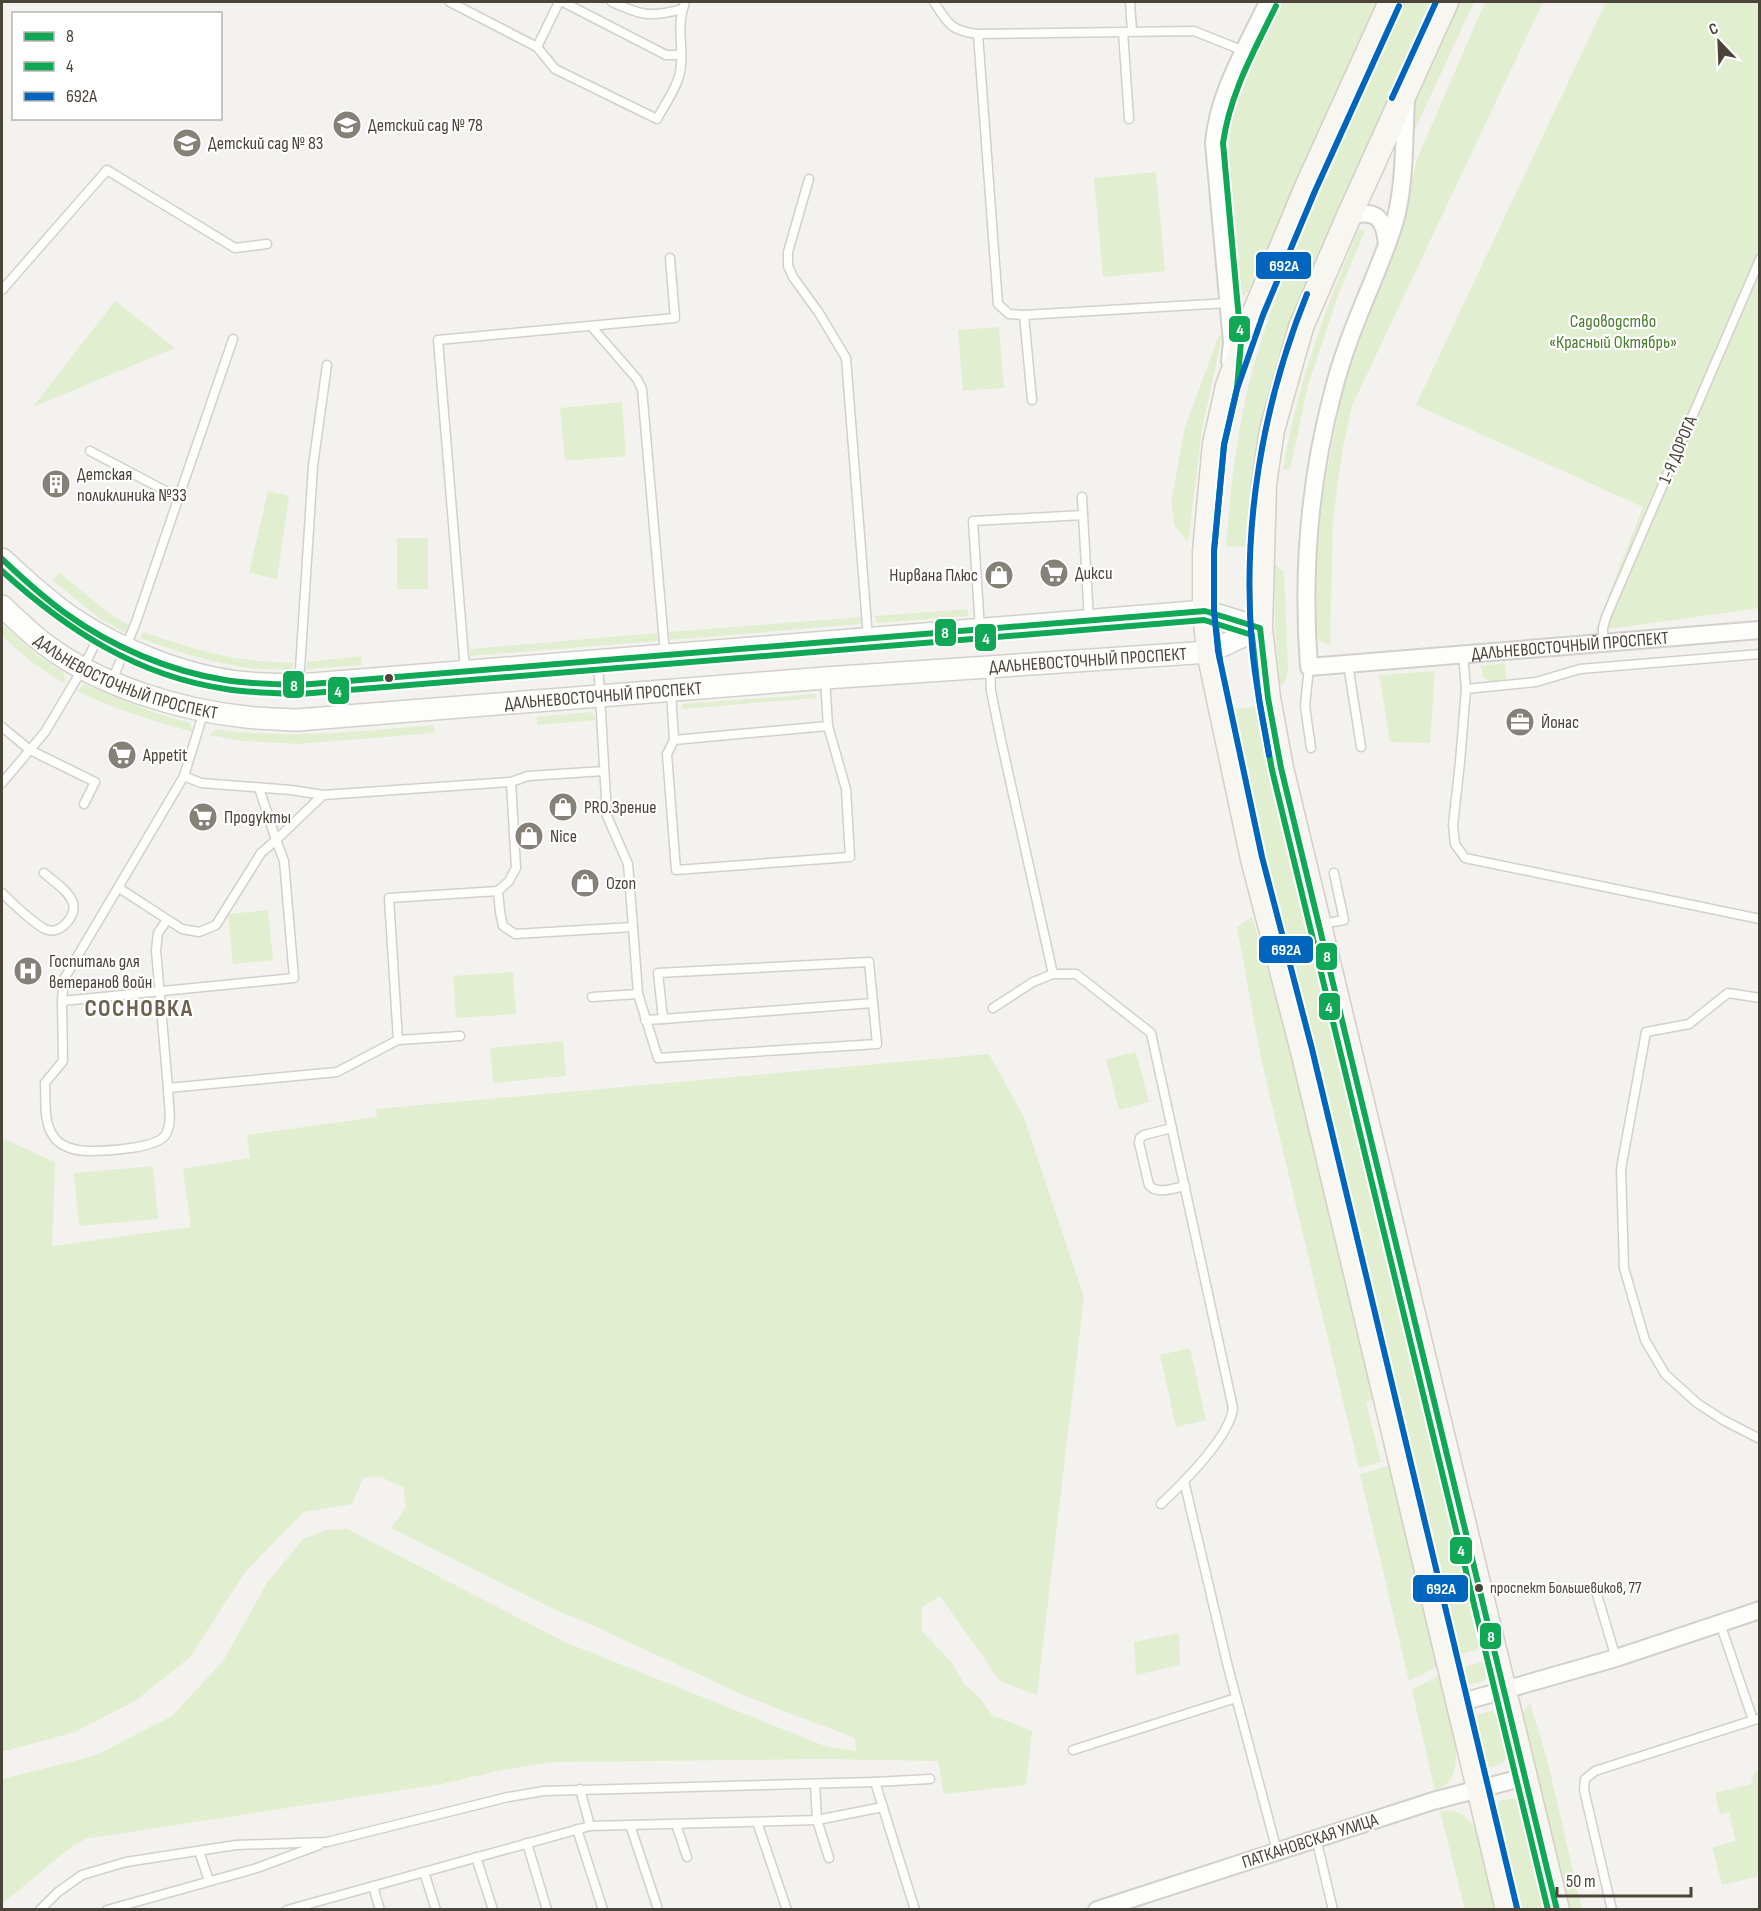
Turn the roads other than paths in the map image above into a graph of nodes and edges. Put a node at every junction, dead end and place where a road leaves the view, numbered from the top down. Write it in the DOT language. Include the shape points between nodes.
graph roads {
  1 [pos="450,2"];
  2 [pos="561,2"];
  3 [pos="612,2"];
  4 [pos="934,2"];
  5 [pos="1130,2"];
  6 [pos="1268,2"];
  7 [pos="1391,2"];
  8 [pos="1446,2"];
  9 [pos="683,5"];
  10 [pos="1127,32"];
  11 [pos="978,34"];
  12 [pos="537,46"];
  13 [pos="1245,52"];
  14 [pos="681,55"];
  15 [pos="1407,86"];
  16 [pos="1129,119"];
  17 [pos="809,179"];
  18 [pos="1349,216"];
  19 [pos="267,244"];
  20 [pos="1387,244"];
  21 [pos="670,258"];
  22 [pos="1760,259"];
  23 [pos="2,290"];
  24 [pos="1228,303"];
  25 [pos="1024,315"];
  26 [pos="591,326"];
  27 [pos="233,339"];
  28 [pos="327,365"];
  29 [pos="1228,386"];
  30 [pos="1032,400"];
  31 [pos="90,451"];
  32 [pos="1082,497"];
  33 [pos="179,498"];
  34 [pos="1083,515"];
  35 [pos="2,559"];
  36 [pos="2,606"];
  37 [pos="1205,611"];
  38 [pos="1089,621"];
  39 [pos="1260,628"];
  40 [pos="980,630"];
  41 [pos="1760,630"];
  42 [pos="99,636"];
  43 [pos="868,639"];
  44 [pos="1603,643"];
  45 [pos="126,649"];
  46 [pos="1209,652"];
  47 [pos="1463,654"];
  48 [pos="1760,654"];
  49 [pos="665,655"];
  50 [pos="598,661"];
  51 [pos="1347,664"];
  52 [pos="83,668"];
  53 [pos="990,668"];
  54 [pos="1309,668"];
  55 [pos="465,672"];
  56 [pos="825,678"];
  57 [pos="111,682"];
  58 [pos="299,685"];
  59 [pos="1466,689"];
  60 [pos="671,691"];
  61 [pos="600,696"];
  62 [pos="204,711"];
  63 [pos="828,726"];
  64 [pos="2,727"];
  65 [pos="674,740"];
  66 [pos="1361,747"];
  67 [pos="1311,748"];
  68 [pos="30,750"];
  69 [pos="604,771"];
  70 [pos="184,776"];
  71 [pos="511,782"];
  72 [pos="2,783"];
  73 [pos="259,788"];
  74 [pos="323,795"];
  75 [pos="84,804"];
  76 [pos="276,840"];
  77 [pos="44,873"];
  78 [pos="1334,873"];
  79 [pos="119,888"];
  80 [pos="498,891"];
  81 [pos="2,893"];
  82 [pos="1760,919"];
  83 [pos="167,920"];
  84 [pos="1319,925"];
  85 [pos="633,927"];
  86 [pos="1053,974"];
  87 [pos="160,992"];
  88 [pos="638,994"];
  89 [pos="592,998"];
  90 [pos="1760,998"];
  91 [pos="62,1001"];
  92 [pos="873,1003"];
  93 [pos="993,1008"];
  94 [pos="663,1019"];
  95 [pos="645,1020"];
  96 [pos="460,1036"];
  97 [pos="398,1041"];
  98 [pos="168,1088"];
  99 [pos="1172,1128"];
  100 [pos="1185,1186"];
  101 [pos="1760,1439"];
  102 [pos="1184,1481"];
  103 [pos="1161,1504"];
  104 [pos="1595,1588"];
  105 [pos="1760,1610"];
  106 [pos="1720,1623"];
  107 [pos="1616,1658"];
  108 [pos="1504,1691"];
  109 [pos="1236,1698"];
  110 [pos="1459,1703"];
  111 [pos="1756,1719"];
  112 [pos="1074,1750"];
  113 [pos="1525,1777"];
  114 [pos="930,1779"];
  115 [pos="875,1782"];
  116 [pos="815,1784"];
  117 [pos="1479,1788"];
  118 [pos="580,1789"];
  119 [pos="883,1807"];
  120 [pos="817,1820"];
  121 [pos="757,1822"];
  122 [pos="676,1824"];
  123 [pos="630,1825"];
  124 [pos="590,1826"];
  125 [pos="577,1829"];
  126 [pos="1316,1838"];
  127 [pos="327,1842"];
  128 [pos="527,1843"];
  129 [pos="199,1851"];
  130 [pos="1277,1851"];
  131 [pos="476,1857"];
  132 [pos="687,1857"];
  133 [pos="829,1858"];
  134 [pos="424,1872"];
  135 [pos="209,1881"];
  136 [pos="373,1886"];
  137 [pos="322,1900"];
  138 [pos="657,1906"];
  139 [pos="1121,1906"];
  140 [pos="40,1910"];
  141 [pos="107,1910"];
  142 [pos="287,1910"];
  143 [pos="325,1910"];
  144 [pos="380,1910"];
  145 [pos="436,1910"];
  146 [pos="493,1910"];
  147 [pos="547,1910"];
  148 [pos="603,1910"];
  149 [pos="787,1910"];
  150 [pos="915,1910"];
  151 [pos="1097,1910"];
  152 [pos="1333,1910"];
  153 [pos="1508,1910"];
  154 [pos="1557,1910"];
  155 [pos="1612,1910"];
  1 -- 12 [label="lane"];
  2 -- 12 [label="lane"];
  2 -- 14 [label="lane" via="666,55"];
  3 -- 9 [label="lane" via="633,12 659,15"];
  4 -- 11 [label="lane" via="951,27"];
  5 -- 10 [label="lane"];
  6 -- 13 [label="street"];
  7 -- 29 [label="main road" via="1303,197"];
  8 -- 15 [label="main road"];
  9 -- 14 [label="lane"];
  10 -- 11 [label="lane"];
  10 -- 13 [label="lane" via="1194,31"];
  10 -- 16 [label="lane"];
  11 -- 25 [label="lane" via="998,304 1009,314"];
  12 -- 14 [label="lane" via="555,69 657,119 680,74"];
  13 -- 24 [label="street" via="1215,125"];
  15 -- 18 [label="main road"];
  15 -- 20 [label="street" via="1398,209"];
  17 -- 43 [label="lane" via="788,252 788,266 846,358"];
  18 -- 20 [label="street" via="1360,213 1379,218 1385,227"];
  18 -- 39 [label="main road" via="1302,327 1272,430 1264,484"];
  19 -- 23 [label="lane" via="235,248 107,170"];
  20 -- 54 [label="street" via="1348,342 1322,437 1307,555"];
  21 -- 26 [label="lane" via="675,318"];
  22 -- 44 [label="lane, 1-Я ДОРОГА" via="1606,617"];
  24 -- 25 [label="lane"];
  24 -- 29 [label="street" via="1232,342"];
  25 -- 30 [label="lane"];
  26 -- 49 [label="lane" via="642,389"];
  26 -- 55 [label="lane" via="438,340"];
  27 -- 33 [label="lane"];
  28 -- 58 [label="lane" via="313,466"];
  29 -- 37 [label="main road" via="1214,455 1205,551"];
  31 -- 33 [label="lane"];
  32 -- 34 [label="lane"];
  33 -- 45 [label="lane"];
  34 -- 38 [label="lane"];
  34 -- 40 [label="lane" via="973,521"];
  35 -- 42 [label="street, ДАЛЬНЕВОСТОЧНЫЙ ПРОСПЕКТ" via="70,617"];
  36 -- 52 [label="street, ДАЛЬНЕВОСТОЧНЫЙ ПРОСПЕКТ" via="47,646"];
  37 -- 38 [label="street, ДАЛЬНЕВОСТОЧНЫЙ ПРОСПЕКТ"];
  37 -- 39 [label="street, ДАЛЬНЕВОСТОЧНЫЙ ПРОСПЕКТ"];
  37 -- 46 [label="main road"];
  38 -- 40 [label="street, ДАЛЬНЕВОСТОЧНЫЙ ПРОСПЕКТ"];
  39 -- 46 [label="street, ДАЛЬНЕВОСТОЧНЫЙ ПРОСПЕКТ"];
  39 -- 84 [label="main road" via="1281,768"];
  40 -- 43 [label="street, ДАЛЬНЕВОСТОЧНЫЙ ПРОСПЕКТ"];
  41 -- 44 [label="street, ДАЛЬНЕВОСТОЧНЫЙ ПРОСПЕКТ"];
  42 -- 45 [label="street, ДАЛЬНЕВОСТОЧНЫЙ ПРОСПЕКТ"];
  42 -- 52 [label="lane"];
  43 -- 49 [label="street, ДАЛЬНЕВОСТОЧНЫЙ ПРОСПЕКТ"];
  44 -- 47 [label="street, ДАЛЬНЕВОСТОЧНЫЙ ПРОСПЕКТ"];
  45 -- 57 [label="lane"];
  45 -- 58 [label="street, ДАЛЬНЕВОСТОЧНЫЙ ПРОСПЕКТ" via="212,677"];
  46 -- 53 [label="street, ДАЛЬНЕВОСТОЧНЫЙ ПРОСПЕКТ"];
  46 -- 110 [label="main road" via="1253,860 1303,1051"];
  47 -- 51 [label="street, ДАЛЬНЕВОСТОЧНЫЙ ПРОСПЕКТ"];
  47 -- 59 [label="lane"];
  48 -- 59 [label="lane" via="1580,669 1536,682"];
  49 -- 50 [label="street, ДАЛЬНЕВОСТОЧНЫЙ ПРОСПЕКТ"];
  50 -- 55 [label="street, ДАЛЬНЕВОСТОЧНЫЙ ПРОСПЕКТ"];
  50 -- 61 [label="lane"];
  51 -- 54 [label="street, ДАЛЬНЕВОСТОЧНЫЙ ПРОСПЕКТ"];
  51 -- 66 [label="lane"];
  52 -- 57 [label="street, ДАЛЬНЕВОСТОЧНЫЙ ПРОСПЕКТ"];
  52 -- 68 [label="lane"];
  53 -- 56 [label="street, ДАЛЬНЕВОСТОЧНЫЙ ПРОСПЕКТ"];
  53 -- 86 [label="lane" via="1001,743"];
  54 -- 67 [label="lane" via="1305,706"];
  55 -- 58 [label="street, ДАЛЬНЕВОСТОЧНЫЙ ПРОСПЕКТ"];
  56 -- 60 [label="street, ДАЛЬНЕВОСТОЧНЫЙ ПРОСПЕКТ"];
  56 -- 63 [label="lane"];
  57 -- 62 [label="street, ДАЛЬНЕВОСТОЧНЫЙ ПРОСПЕКТ"];
  59 -- 82 [label="lane" via="1453,825 1455,844 1465,858"];
  60 -- 61 [label="street, ДАЛЬНЕВОСТОЧНЫЙ ПРОСПЕКТ"];
  60 -- 65 [label="lane"];
  61 -- 62 [label="street, ДАЛЬНЕВОСТОЧНЫЙ ПРОСПЕКТ" via="297,720"];
  61 -- 69 [label="lane"];
  62 -- 70 [label="lane"];
  63 -- 65 [label="lane"];
  63 -- 65 [label="lane" via="846,789 850,856 676,870 667,754"];
  64 -- 68 [label="lane"];
  68 -- 72 [label="lane"];
  68 -- 75 [label="lane" via="95,782"];
  69 -- 71 [label="lane" via="528,776"];
  69 -- 85 [label="lane" via="607,816 628,864"];
  70 -- 73 [label="lane" via="201,783"];
  70 -- 79 [label="lane"];
  71 -- 74 [label="lane"];
  71 -- 80 [label="lane" via="516,868"];
  73 -- 74 [label="lane"];
  73 -- 76 [label="lane"];
  74 -- 76 [label="lane"];
  76 -- 83 [label="lane" via="261,853 216,925 199,932 182,929"];
  76 -- 87 [label="lane" via="284,861 294,978"];
  77 -- 81 [label="lane" via="73,902 70,918 57,930 46,930"];
  78 -- 84 [label="lane" via="1344,920"];
  79 -- 83 [label="lane"];
  79 -- 91 [label="lane" via="64,980"];
  80 -- 85 [label="lane" via="503,926 515,934"];
  80 -- 97 [label="lane" via="389,898"];
  83 -- 87 [label="lane" via="159,933 156,950"];
  84 -- 108 [label="main road"];
  85 -- 88 [label="lane"];
  86 -- 93 [label="lane"];
  86 -- 99 [label="lane" via="1077,974 1151,1033"];
  87 -- 91 [label="lane"];
  87 -- 98 [label="lane"];
  88 -- 89 [label="lane"];
  88 -- 95 [label="lane"];
  90 -- 101 [label="lane" via="1728,993 1689,1024 1646,1032 1621,1169 1624,1268 1645,1340 1665,1374 1696,1403"];
  91 -- 98 [label="lane" via="63,1061 45,1083 47,1121 54,1137 66,1147 86,1151 153,1144 166,1136 170,1123"];
  92 -- 94 [label="lane"];
  92 -- 94 [label="lane" via="869,962 658,973"];
  92 -- 95 [label="lane" via="877,1044 658,1058"];
  94 -- 95 [label="lane"];
  96 -- 97 [label="lane"];
  97 -- 98 [label="lane" via="337,1072"];
  99 -- 100 [label="lane"];
  99 -- 100 [label="lane" via="1144,1135 1139,1143 1152,1190"];
  100 -- 102 [label="lane" via="1233,1408 1225,1431"];
  102 -- 103 [label="lane"];
  102 -- 109 [label="lane"];
  104 -- 107 [label="lane"];
  105 -- 106 [label="street"];
  106 -- 107 [label="street"];
  106 -- 111 [label="lane"];
  107 -- 108 [label="street"];
  108 -- 110 [label="street"];
  108 -- 113 [label="main road"];
  109 -- 112 [label="lane"];
  109 -- 130 [label="lane"];
  110 -- 117 [label="main road"];
  111 -- 155 [label="lane" via="1595,1771 1585,1779 1584,1790"];
  113 -- 117 [label="street, ПАТКАНОВСКАЯ УЛИЦА"];
  113 -- 154 [label="main road"];
  114 -- 115 [label="lane"];
  115 -- 116 [label="lane"];
  115 -- 119 [label="lane"];
  116 -- 118 [label="lane"];
  116 -- 120 [label="lane"];
  117 -- 126 [label="street, ПАТКАНОВСКАЯ УЛИЦА"];
  117 -- 153 [label="main road"];
  118 -- 124 [label="lane"];
  118 -- 127 [label="lane" via="508,1797"];
  119 -- 120 [label="lane"];
  119 -- 150 [label="lane"];
  120 -- 121 [label="lane"];
  120 -- 133 [label="lane"];
  121 -- 122 [label="lane"];
  121 -- 149 [label="lane"];
  122 -- 123 [label="lane"];
  122 -- 132 [label="lane"];
  123 -- 124 [label="lane"];
  123 -- 138 [label="lane"];
  124 -- 125 [label="lane"];
  125 -- 128 [label="lane"];
  125 -- 148 [label="lane"];
  126 -- 130 [label="street, ПАТКАНОВСКАЯ УЛИЦА"];
  126 -- 152 [label="lane"];
  127 -- 129 [label="lane" via="236,1845"];
  127 -- 135 [label="lane"];
  128 -- 131 [label="lane"];
  128 -- 147 [label="lane"];
  129 -- 135 [label="lane"];
  129 -- 140 [label="lane" via="126,1862 82,1875"];
  130 -- 139 [label="street, ПАТКАНОВСКАЯ УЛИЦА"];
  131 -- 134 [label="lane"];
  131 -- 146 [label="lane"];
  134 -- 136 [label="lane"];
  134 -- 145 [label="lane"];
  135 -- 141 [label="lane"];
  136 -- 137 [label="lane"];
  136 -- 144 [label="lane"];
  137 -- 142 [label="lane"];
  137 -- 143 [label="lane"];
  139 -- 151 [label="street, ПАТКАНОВСКАЯ УЛИЦА"];
}
